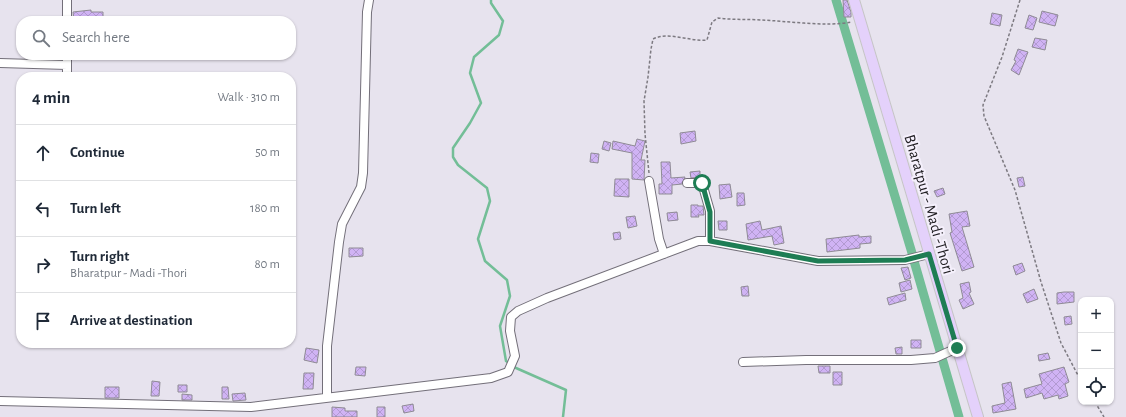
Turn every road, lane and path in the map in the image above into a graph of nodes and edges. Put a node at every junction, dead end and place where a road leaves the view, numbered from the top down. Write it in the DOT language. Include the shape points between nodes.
graph roads {
  1 [pos="67,0"];
  2 [pos="369,0"];
  3 [pos="854,0"];
  4 [pos="1020,0"];
  5 [pos="67,16"];
  6 [pos="850,22"];
  7 [pos="67,60"];
  8 [pos="0,63"];
  9 [pos="67,65"];
  10 [pos="67,72"];
  11 [pos="649,181"];
  12 [pos="687,183"];
  13 [pos="710,241"];
  14 [pos="664,254"];
  15 [pos="929,254"];
  16 [pos="957,348"];
  17 [pos="742,362"];
  18 [pos="1078,375"];
  19 [pos="327,397"];
  20 [pos="0,401"];
  21 [pos="1097,405"];
  22 [pos="978,417"];
  23 [pos="1104,417"];
  1 -- 5 [label="street"];
  2 -- 19 [label="street" via="363,173 360,187 342,224 339,242 327,346"];
  3 -- 15 [label="main road, Bharatpur - Madi -Thori"];
  4 -- 18 [label="path" via="983,105 984,116 1015,190 1061,343"];
  6 -- 11 [label="path" via="830,24 718,18 712,22 708,40 660,35 653,39 644,101"];
  7 -- 9 [label="street"];
  8 -- 9 [label="street"];
  9 -- 10 [label="street"];
  11 -- 14 [label="street"];
  12 -- 13 [label="street" via="702,183 710,212"];
  13 -- 14 [label="street" via="698,241"];
  13 -- 15 [label="street" via="818,261 905,260"];
  14 -- 19 [label="street" via="518,311 511,317 510,331 515,356 508,372 492,378"];
  15 -- 16 [label="main road, Bharatpur - Madi -Thori"];
  16 -- 17 [label="street" via="935,358 910,360"];
  16 -- 22 [label="main road, Bharatpur - Madi -Thori"];
  19 -- 20 [label="street" via="251,407"];
  21 -- 23 [label="path"];
}
